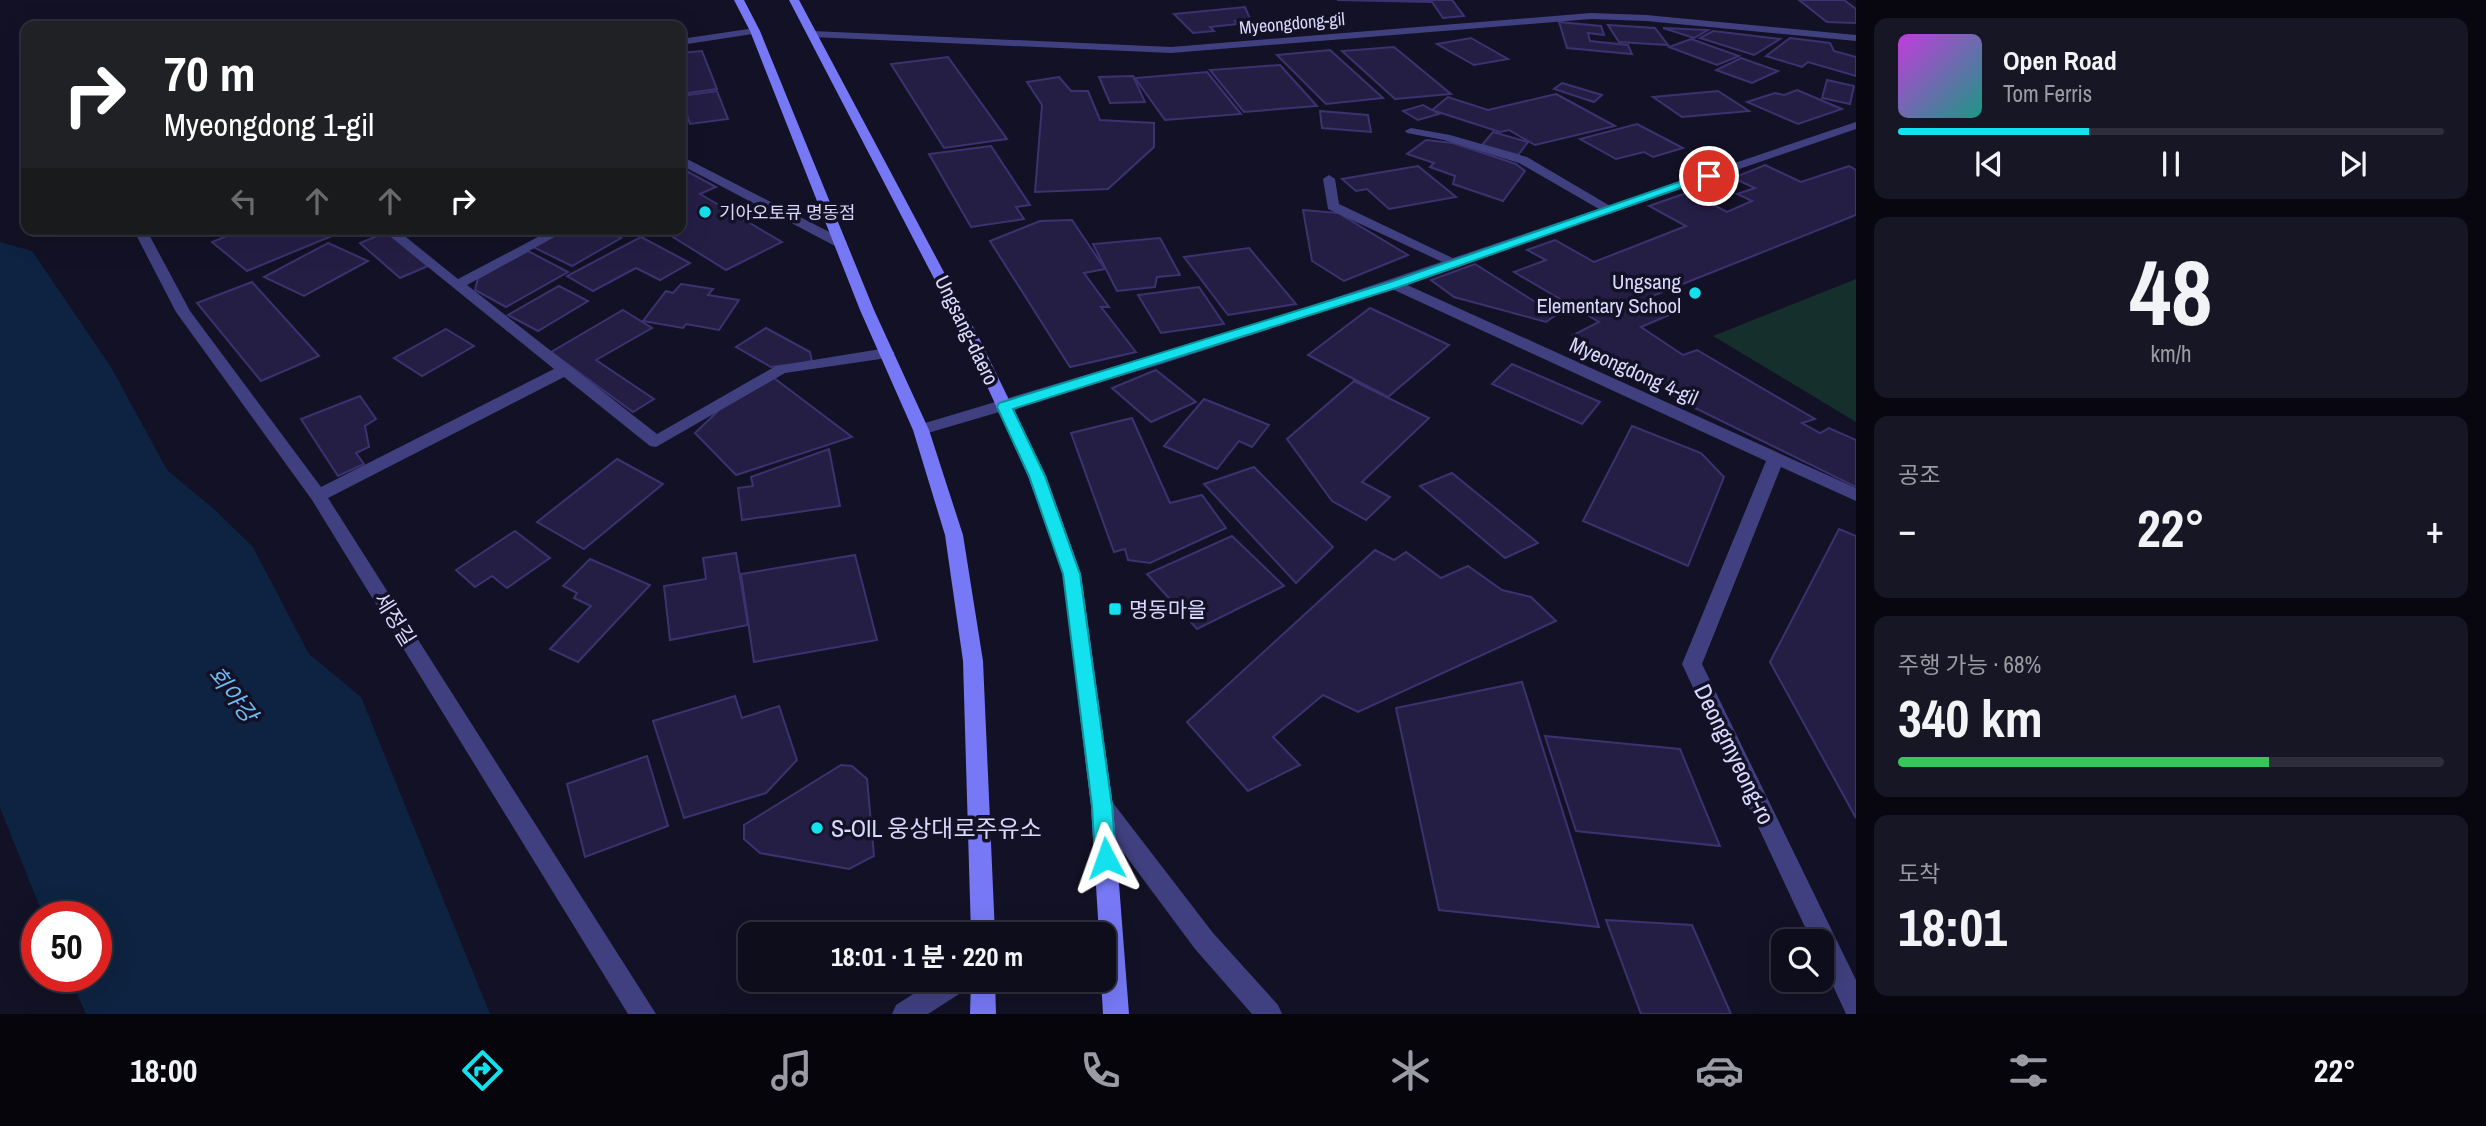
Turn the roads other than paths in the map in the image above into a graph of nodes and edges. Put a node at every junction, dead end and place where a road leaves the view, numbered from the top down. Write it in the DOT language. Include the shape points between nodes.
graph roads {
  1 [pos="739,0"];
  2 [pos="794,0"];
  3 [pos="755,31"];
  4 [pos="813,34"];
  5 [pos="1856,38"];
  6 [pos="686,42"];
  7 [pos="1856,125"];
  8 [pos="1411,131"];
  9 [pos="686,163"];
  10 [pos="1329,179"];
  11 [pos="1611,210"];
  12 [pos="142,235"];
  13 [pos="394,235"];
  14 [pos="552,235"];
  15 [pos="840,243"];
  16 [pos="1456,263"];
  17 [pos="457,285"];
  18 [pos="1395,285"];
  19 [pos="887,353"];
  20 [pos="565,370"];
  21 [pos="1004,407"];
  22 [pos="921,430"];
  23 [pos="1776,458"];
  24 [pos="1856,495"];
  25 [pos="318,496"];
  26 [pos="1102,806"];
  27 [pos="983,922"];
  28 [pos="939,992"];
  29 [pos="984,992"];
  30 [pos="1856,1007"];
  31 [pos="643,1014"];
  32 [pos="905,1014"];
  33 [pos="983,1014"];
  34 [pos="1116,1014"];
  35 [pos="1269,1014"];
  1 -- 3 [label="main road"];
  2 -- 4 [label="main road, Ungsang-daero"];
  3 -- 6 [label="street"];
  3 -- 15 [label="main road"];
  4 -- 5 [label="street, Myeongdong-gil" via="1171,50 1591,16"];
  4 -- 21 [label="main road, Ungsang-daero" via="949,290"];
  7 -- 11 [label="street"];
  8 -- 11 [label="street" via="1446,136 1523,160"];
  9 -- 15 [label="street"];
  10 -- 16 [label="street" via="1333,206"];
  11 -- 16 [label="street"];
  12 -- 25 [label="street, 세정길" via="183,312"];
  13 -- 17 [label="street"];
  14 -- 17 [label="street"];
  15 -- 19 [label="main road"];
  16 -- 18 [label="street"];
  17 -- 20 [label="street"];
  18 -- 21 [label="street"];
  18 -- 23 [label="street, Myeongdong 4-gil"];
  19 -- 20 [label="street" via="781,369 656,442"];
  19 -- 22 [label="main road"];
  20 -- 25 [label="street"];
  21 -- 22 [label="street"];
  21 -- 26 [label="main road, Ungsang-daero" via="1037,476 1072,574"];
  22 -- 27 [label="main road" via="954,535 973,661"];
  23 -- 24 [label="street, Myeongdong 4-gil"];
  23 -- 30 [label="street, Deongmyeong-ro" via="1692,664"];
  25 -- 31 [label="street, 세정길"];
  26 -- 34 [label="main road, Ungsang-daero"];
  26 -- 35 [label="street" via="1204,941"];
  28 -- 32 [label="street"];
  29 -- 33 [label="main road"];
}
